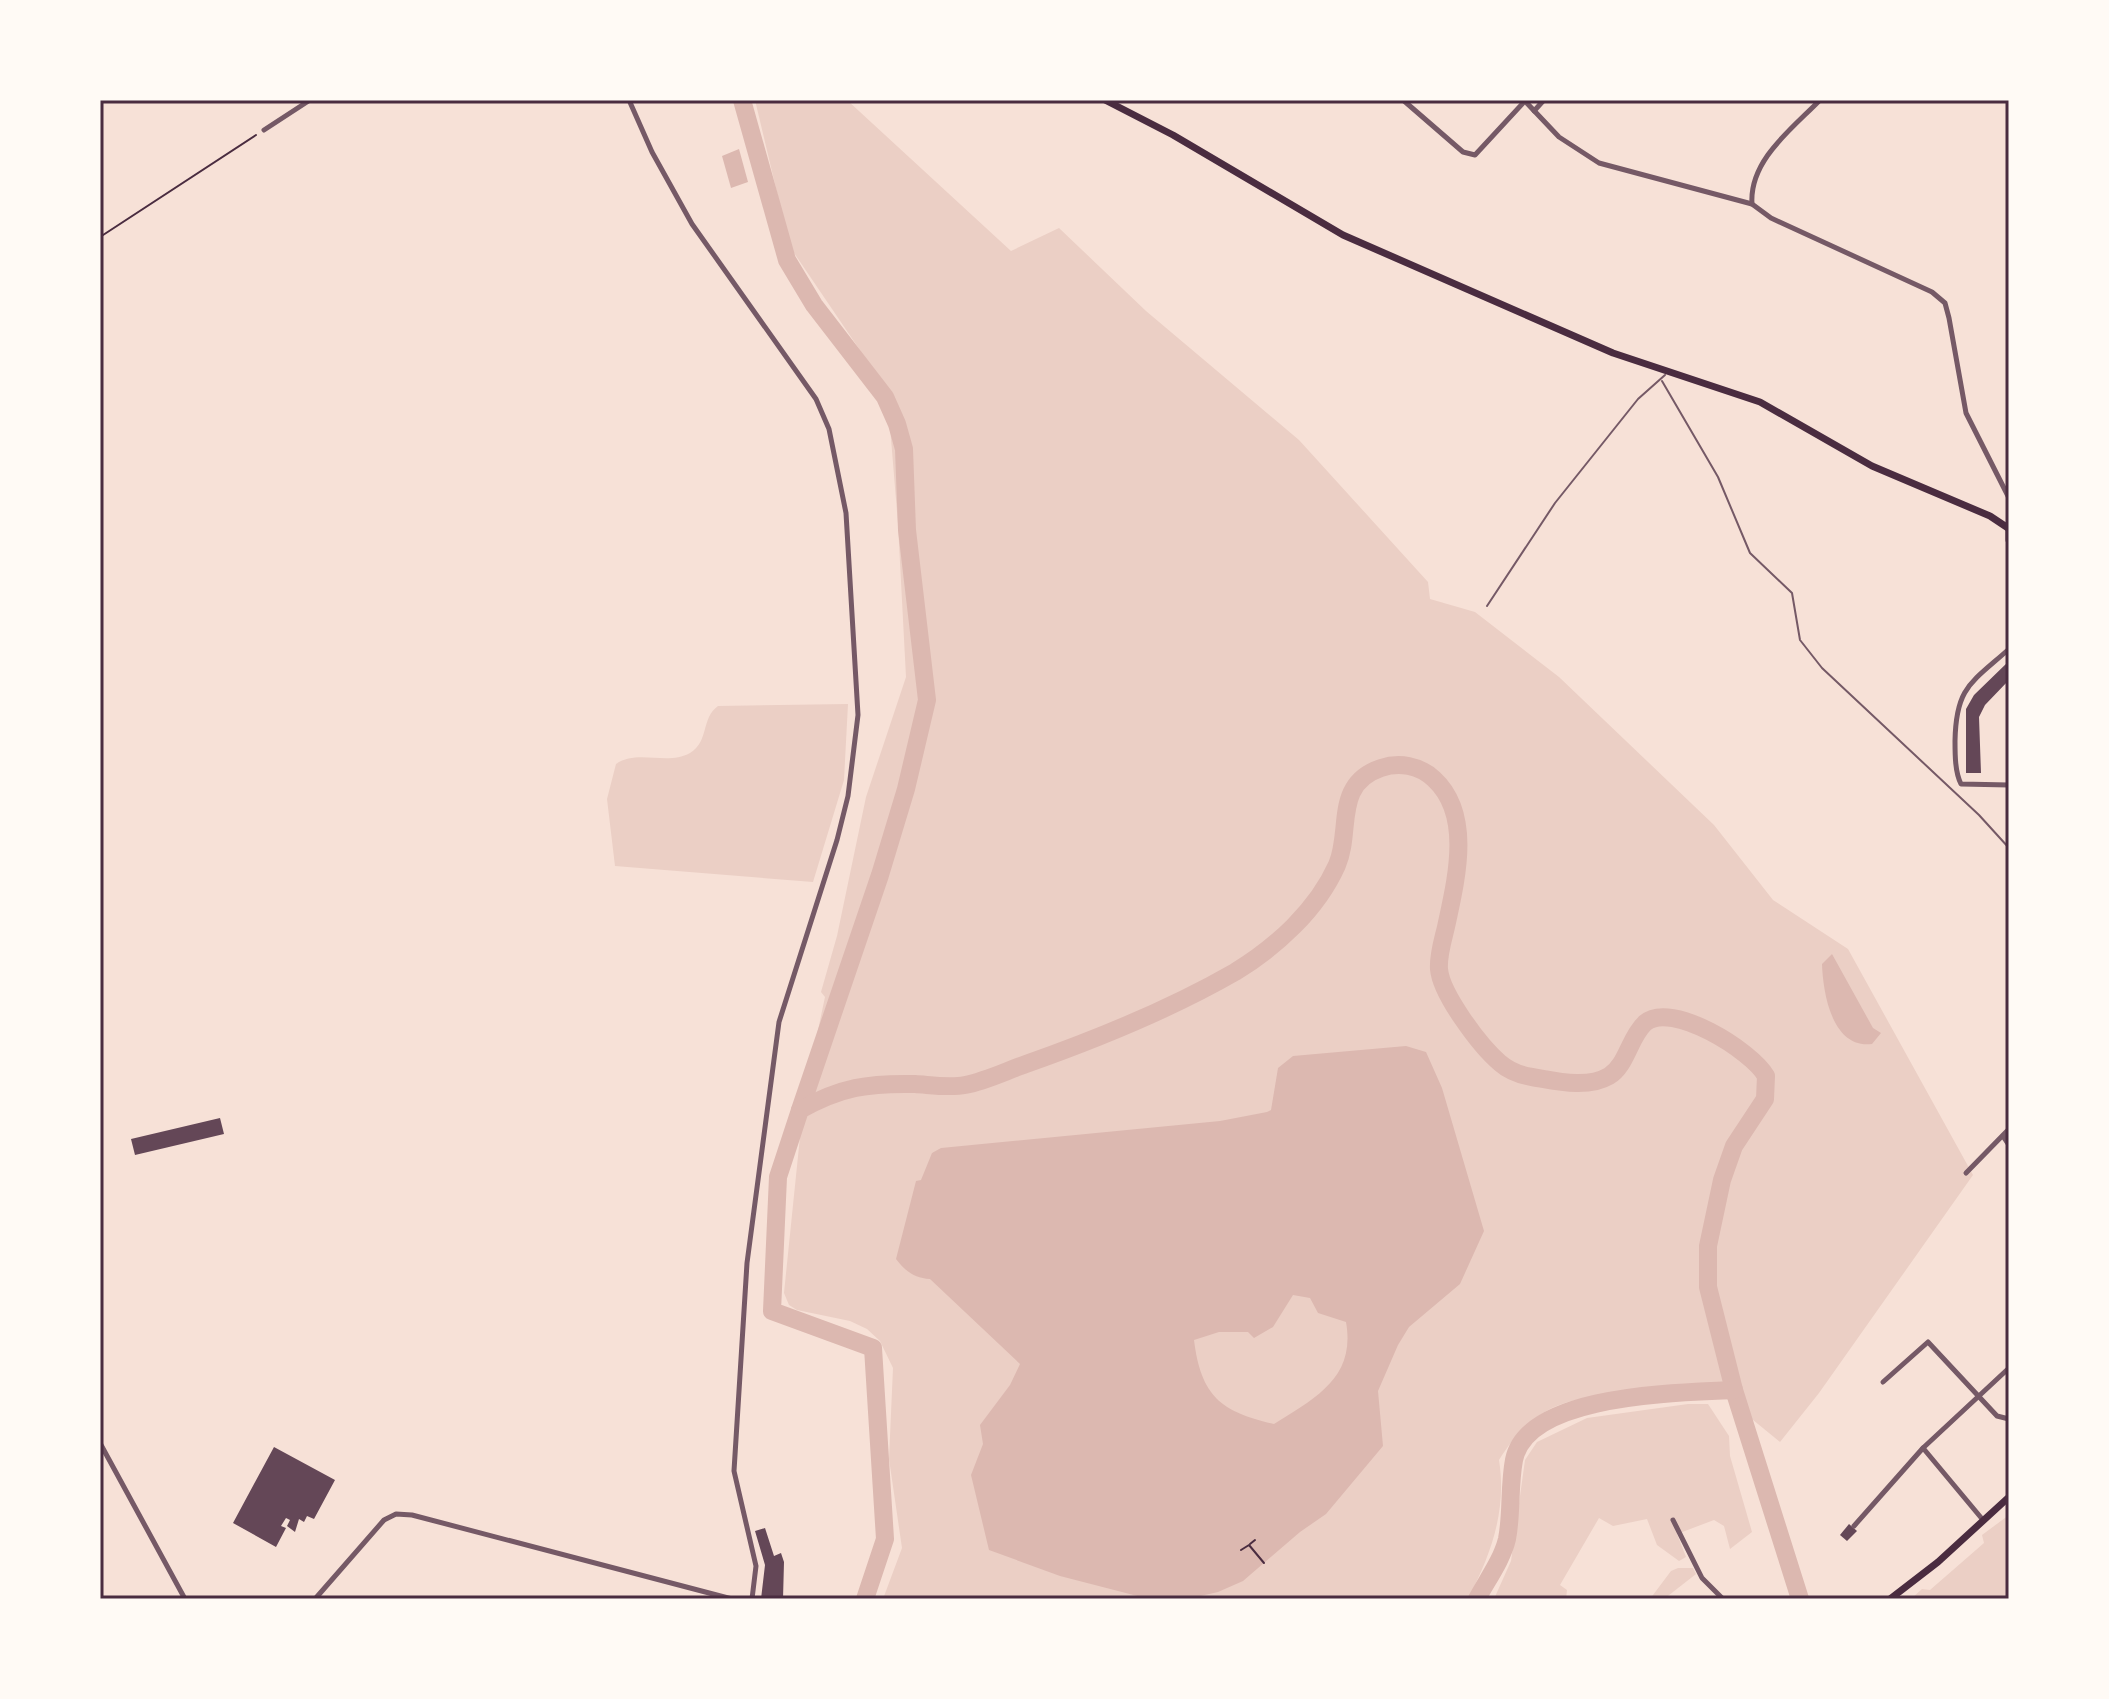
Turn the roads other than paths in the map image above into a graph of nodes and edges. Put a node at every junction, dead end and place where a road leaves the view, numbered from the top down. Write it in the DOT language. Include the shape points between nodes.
graph roads {
  1 [pos="310,100"];
  2 [pos="629,100"];
  3 [pos="1105,100"];
  4 [pos="1403,100"];
  5 [pos="1544,100"];
  6 [pos="1820,100"];
  7 [pos="1524,101"];
  8 [pos="1534,111"];
  9 [pos="264,130"];
  10 [pos="1752,204"];
  11 [pos="1668,371"];
  12 [pos="1662,381"];
  13 [pos="2009,498"];
  14 [pos="2008,527"];
  15 [pos="2009,540"];
  16 [pos="1487,606"];
  17 [pos="2009,649"];
  18 [pos="2009,785"];
  19 [pos="2009,848"];
  20 [pos="2009,1129"];
  21 [pos="2003,1136"];
  22 [pos="2009,1145"];
  23 [pos="1966,1173"];
  24 [pos="2009,1368"];
  25 [pos="1883,1382"];
  26 [pos="1979,1394"];
  27 [pos="2009,1419"];
  28 [pos="100,1443"];
  29 [pos="1923,1448"];
  30 [pos="2009,1497"];
  31 [pos="1673,1520"];
  32 [pos="1983,1520"];
  33 [pos="1854,1526"];
  34 [pos="1892,1597"];
  35 [pos="185,1599"];
  36 [pos="315,1599"];
  37 [pos="732,1599"];
  38 [pos="752,1599"];
  39 [pos="1723,1599"];
  1 -- 9 [label="street"];
  2 -- 38 [label="street" via="692,224 816,399 829,429 841,475 855,623 855,756 837,840 779,1022 747,1263 734,1471 756,1566"];
  3 -- 11 [label="main road" via="1343,235 1598,347"];
  4 -- 7 [label="street" via="1463,152 1475,155"];
  5 -- 8 [label="street"];
  6 -- 10 [label="street" via="1772,150 1758,172"];
  7 -- 8 [label="street"];
  8 -- 10 [label="street" via="1559,137 1599,163"];
  10 -- 13 [label="street" via="1945,303 1966,413"];
  11 -- 12 [label="lane"];
  11 -- 14 [label="main road" via="1760,402 1872,466"];
  12 -- 16 [label="lane" via="1638,399 1555,503"];
  12 -- 19 [label="lane" via="1718,477 1750,553 1792,593 1800,640 1822,668"];
  14 -- 15 [label="main road"];
  17 -- 18 [label="street" via="1957,705 1955,750 1961,784"];
  20 -- 21 [label="street"];
  21 -- 22 [label="street"];
  21 -- 23 [label="street"];
  24 -- 26 [label="street"];
  25 -- 26 [label="street" via="1928,1342"];
  26 -- 27 [label="street" via="1997,1416"];
  26 -- 29 [label="street"];
  28 -- 35 [label="street"];
  29 -- 32 [label="street"];
  29 -- 33 [label="street"];
  30 -- 32 [label="main road"];
  31 -- 39 [label="street" via="1702,1578"];
  32 -- 34 [label="main road"];
  36 -- 37 [label="street" via="384,1520 396,1514"];
}
